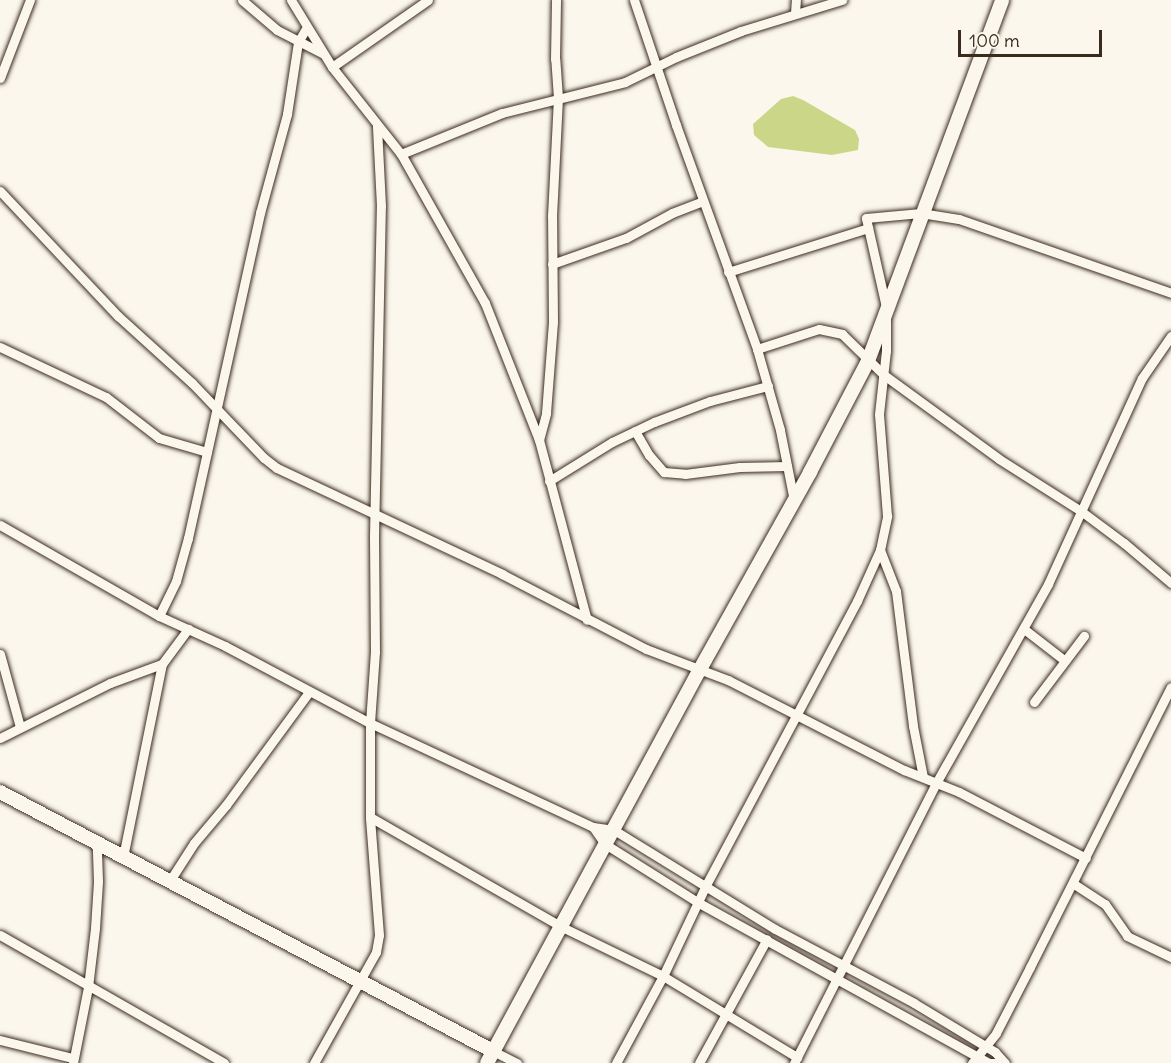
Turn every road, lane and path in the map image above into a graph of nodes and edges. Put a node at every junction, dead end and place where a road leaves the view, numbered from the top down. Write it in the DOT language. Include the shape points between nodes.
graph roads {
  1 [pos="30,0"];
  2 [pos="242,0"];
  3 [pos="291,0"];
  4 [pos="428,0"];
  5 [pos="556,0"];
  6 [pos="634,0"];
  7 [pos="796,0"];
  8 [pos="842,0"];
  9 [pos="1000,1"];
  10 [pos="795,13"];
  11 [pos="308,27"];
  12 [pos="298,42"];
  13 [pos="322,52"];
  14 [pos="332,67"];
  15 [pos="658,67"];
  16 [pos="0,78"];
  17 [pos="558,98"];
  18 [pos="377,126"];
  19 [pos="401,154"];
  20 [pos="0,191"];
  21 [pos="703,201"];
  22 [pos="921,213"];
  23 [pos="868,228"];
  24 [pos="552,264"];
  25 [pos="728,272"];
  26 [pos="1171,293"];
  27 [pos="886,307"];
  28 [pos="1171,336"];
  29 [pos="0,347"];
  30 [pos="757,349"];
  31 [pos="868,361"];
  32 [pos="884,375"];
  33 [pos="768,386"];
  34 [pos="217,410"];
  35 [pos="635,431"];
  36 [pos="539,440"];
  37 [pos="207,452"];
  38 [pos="787,466"];
  39 [pos="549,481"];
  40 [pos="794,501"];
  41 [pos="1082,512"];
  42 [pos="375,513"];
  43 [pos="0,525"];
  44 [pos="880,550"];
  45 [pos="1171,583"];
  46 [pos="159,615"];
  47 [pos="587,620"];
  48 [pos="188,629"];
  49 [pos="1024,629"];
  50 [pos="1084,636"];
  51 [pos="0,654"];
  52 [pos="1064,660"];
  53 [pos="162,663"];
  54 [pos="699,671"];
  55 [pos="1171,687"];
  56 [pos="309,692"];
  57 [pos="1034,702"];
  58 [pos="798,716"];
  59 [pos="370,723"];
  60 [pos="20,726"];
  61 [pos="0,738"];
  62 [pos="923,777"];
  63 [pos="936,783"];
  64 [pos="0,792"];
  65 [pos="370,818"];
  66 [pos="593,827"];
  67 [pos="614,830"];
  68 [pos="97,843"];
  69 [pos="605,844"];
  70 [pos="123,858"];
  71 [pos="1086,858"];
  72 [pos="170,882"];
  73 [pos="1074,884"];
  74 [pos="705,887"];
  75 [pos="699,903"];
  76 [pos="560,926"];
  77 [pos="0,935"];
  78 [pos="767,939"];
  79 [pos="1171,957"];
  80 [pos="844,965"];
  81 [pos="663,976"];
  82 [pos="838,980"];
  83 [pos="358,982"];
  84 [pos="88,987"];
  85 [pos="724,1014"];
  86 [pos="996,1033"];
  87 [pos="0,1040"];
  88 [pos="983,1046"];
  89 [pos="995,1052"];
  90 [pos="490,1057"];
  91 [pos="974,1059"];
  92 [pos="795,1060"];
  93 [pos="73,1061"];
  94 [pos="225,1063"];
  95 [pos="314,1063"];
  96 [pos="517,1063"];
  97 [pos="616,1063"];
  98 [pos="699,1063"];
  99 [pos="989,1063"];
  100 [pos="1005,1063"];
  1 -- 16 [label="street"];
  2 -- 12 [label="street"];
  3 -- 11 [label="street"];
  4 -- 14 [label="street"];
  5 -- 17 [label="street"];
  6 -- 15 [label="street"];
  7 -- 10 [label="street"];
  8 -- 10 [label="street"];
  9 -- 22 [label="main road"];
  10 -- 15 [label="street" via="700,47"];
  11 -- 12 [label="street"];
  11 -- 13 [label="street"];
  12 -- 13 [label="street"];
  12 -- 34 [label="street" via="286,114"];
  13 -- 14 [label="street"];
  14 -- 18 [label="street"];
  15 -- 17 [label="street" via="625,82"];
  15 -- 21 [label="street"];
  17 -- 19 [label="street" via="502,113"];
  17 -- 24 [label="street"];
  18 -- 19 [label="street"];
  18 -- 42 [label="street" via="381,206"];
  19 -- 36 [label="street" via="482,297"];
  20 -- 34 [label="street" via="118,316"];
  21 -- 24 [label="street" via="626,238"];
  21 -- 25 [label="street"];
  22 -- 23 [label="street" via="866,218"];
  22 -- 26 [label="street" via="959,219"];
  22 -- 27 [label="main road"];
  23 -- 25 [label="street"];
  23 -- 27 [label="street"];
  24 -- 36 [label="street" via="551,357 546,413"];
  25 -- 30 [label="street"];
  27 -- 31 [label="main road"];
  27 -- 32 [label="street"];
  28 -- 41 [label="street" via="1142,378"];
  29 -- 37 [label="street" via="106,397 159,438"];
  30 -- 31 [label="street" via="819,329 842,334"];
  30 -- 33 [label="street"];
  31 -- 32 [label="street"];
  31 -- 40 [label="main road"];
  32 -- 41 [label="street" via="999,459"];
  32 -- 44 [label="street" via="879,414 887,516"];
  33 -- 35 [label="street" via="710,401"];
  33 -- 38 [label="street"];
  34 -- 37 [label="street"];
  34 -- 42 [label="street" via="277,468"];
  35 -- 38 [label="street" via="664,472 685,474"];
  35 -- 39 [label="street"];
  36 -- 39 [label="street"];
  37 -- 46 [label="street" via="176,581"];
  38 -- 40 [label="street"];
  39 -- 47 [label="street"];
  40 -- 54 [label="main road"];
  41 -- 45 [label="street"];
  41 -- 49 [label="street"];
  42 -- 47 [label="street"];
  42 -- 59 [label="street" via="375,652"];
  43 -- 46 [label="street"];
  44 -- 58 [label="street"];
  44 -- 62 [label="street" via="896,591"];
  46 -- 48 [label="street"];
  47 -- 54 [label="street"];
  48 -- 53 [label="street"];
  48 -- 56 [label="street"];
  49 -- 52 [label="street"];
  49 -- 63 [label="street"];
  50 -- 52 [label="street"];
  51 -- 60 [label="street"];
  52 -- 57 [label="street"];
  53 -- 60 [label="street"];
  53 -- 70 [label="street"];
  54 -- 58 [label="street" via="717,675"];
  54 -- 67 [label="main road"];
  55 -- 71 [label="street"];
  56 -- 59 [label="street"];
  56 -- 72 [label="street" via="194,843"];
  58 -- 62 [label="street"];
  58 -- 74 [label="street"];
  59 -- 65 [label="street"];
  59 -- 66 [label="street"];
  60 -- 61 [label="street"];
  62 -- 63 [label="street"];
  63 -- 71 [label="street"];
  63 -- 80 [label="street"];
  64 -- 68 [label="main road"];
  65 -- 76 [label="street"];
  65 -- 83 [label="street" via="379,935 376,952"];
  66 -- 67 [label="street"];
  66 -- 69 [label="street"];
  67 -- 69 [label="main road"];
  67 -- 74 [label="street"];
  68 -- 70 [label="main road"];
  68 -- 84 [label="street" via="98,881"];
  69 -- 75 [label="street"];
  69 -- 76 [label="main road"];
  70 -- 72 [label="main road"];
  71 -- 73 [label="street"];
  72 -- 83 [label="main road"];
  73 -- 79 [label="street" via="1105,904 1127,936"];
  73 -- 86 [label="street"];
  74 -- 75 [label="street"];
  74 -- 80 [label="street"];
  75 -- 78 [label="street"];
  75 -- 81 [label="street"];
  76 -- 81 [label="street"];
  76 -- 90 [label="main road"];
  77 -- 84 [label="street"];
  78 -- 82 [label="street"];
  78 -- 85 [label="street"];
  80 -- 82 [label="street"];
  80 -- 88 [label="street"];
  81 -- 85 [label="street"];
  81 -- 97 [label="street"];
  82 -- 91 [label="street"];
  82 -- 92 [label="street"];
  83 -- 90 [label="main road"];
  83 -- 95 [label="street"];
  84 -- 93 [label="street"];
  84 -- 94 [label="street"];
  85 -- 92 [label="street"];
  85 -- 98 [label="street"];
  86 -- 88 [label="street"];
  86 -- 89 [label="street"];
  87 -- 93 [label="street"];
  88 -- 89 [label="street"];
  88 -- 91 [label="street"];
  89 -- 99 [label="street"];
  89 -- 100 [label="street"];
  90 -- 96 [label="street"];
  91 -- 99 [label="street"];
  99 -- 100 [label="street"];
}
